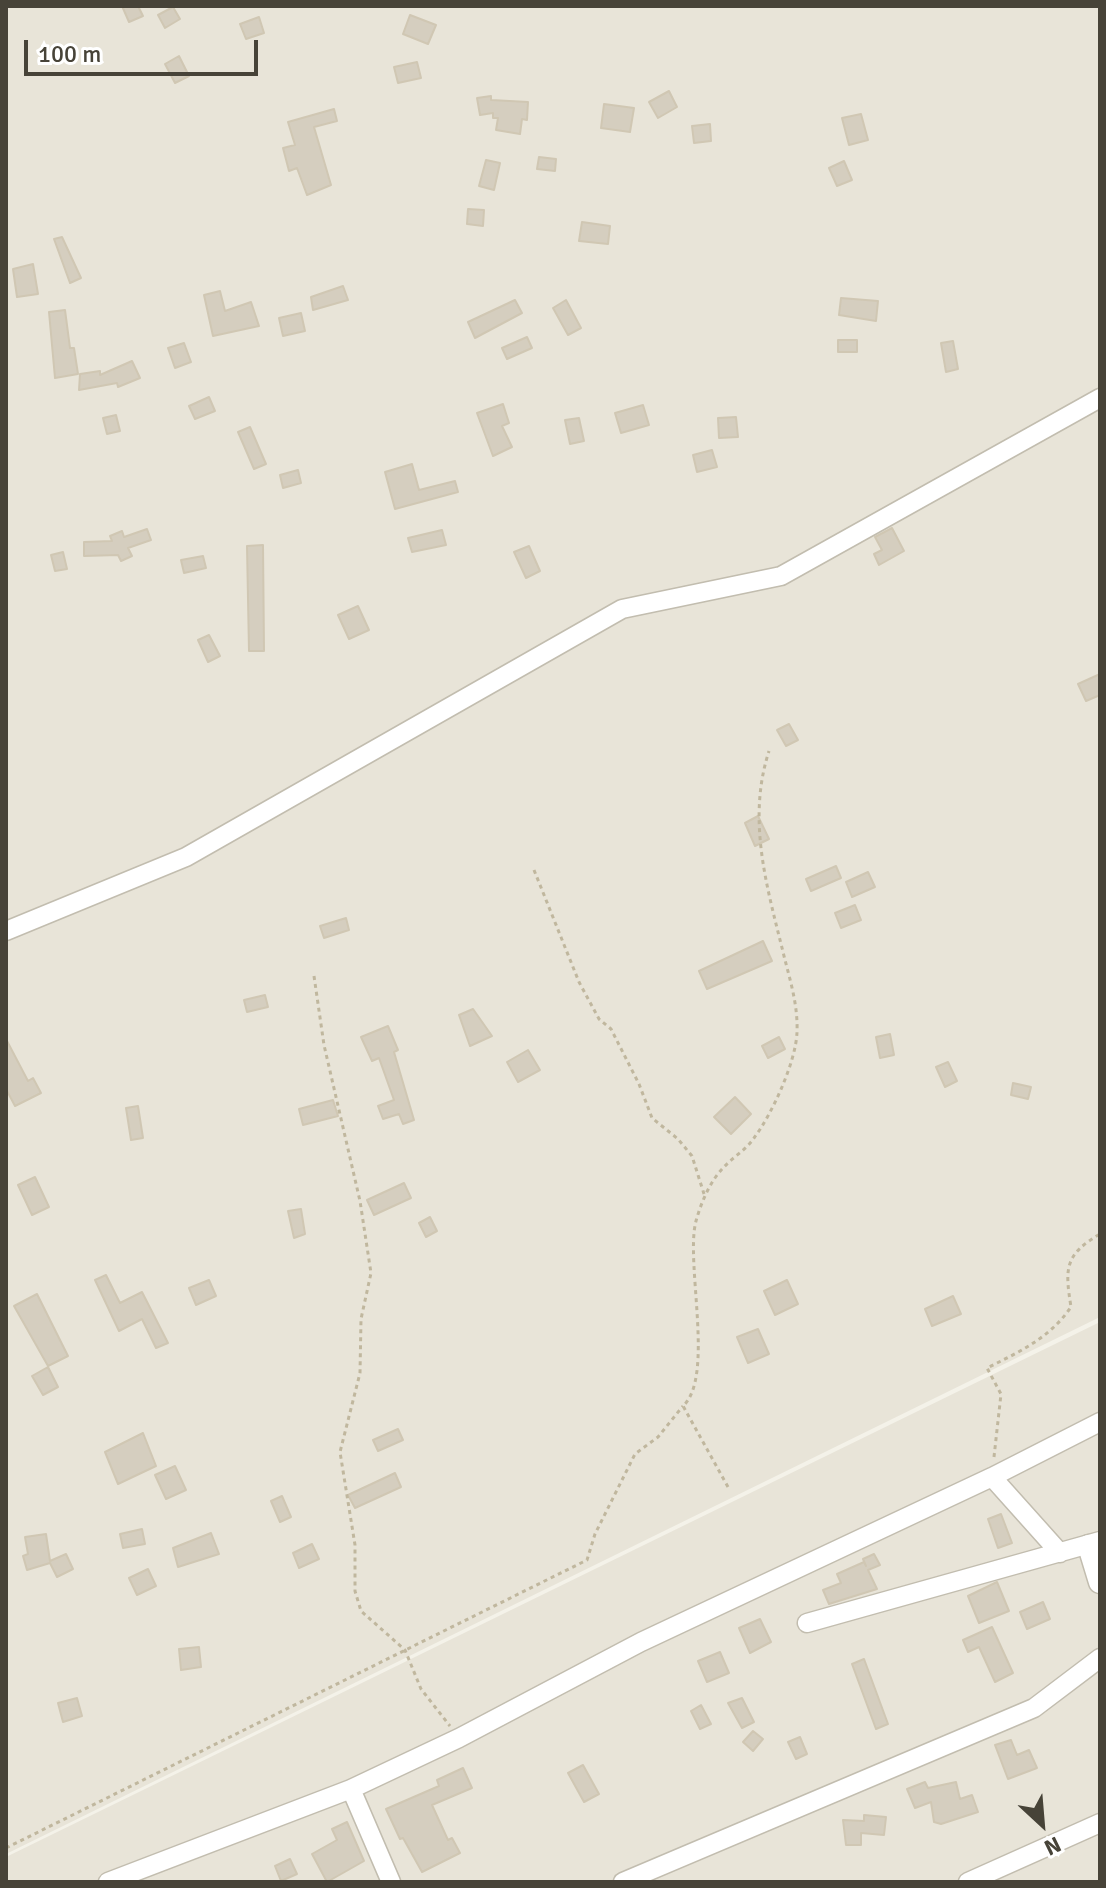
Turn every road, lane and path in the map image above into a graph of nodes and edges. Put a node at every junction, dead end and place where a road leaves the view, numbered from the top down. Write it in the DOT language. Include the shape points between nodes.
graph roads {
  1 [pos="1100,398"];
  2 [pos="769,751"];
  3 [pos="534,870"];
  4 [pos="6,931"];
  5 [pos="314,976"];
  6 [pos="704,1197"];
  7 [pos="1100,1234"];
  8 [pos="683,1406"];
  9 [pos="1100,1422"];
  10 [pos="992,1477"];
  11 [pos="728,1487"];
  12 [pos="1094,1544"];
  13 [pos="1060,1553"];
  14 [pos="1100,1582"];
  15 [pos="807,1623"];
  16 [pos="405,1650"];
  17 [pos="1100,1658"];
  18 [pos="459,1738"];
  19 [pos="351,1789"];
  20 [pos="1100,1823"];
  21 [pos="6,1848"];
  22 [pos="108,1882"];
  23 [pos="391,1882"];
  24 [pos="623,1882"];
  25 [pos="968,1882"];
  1 -- 4 [label="street" via="781,576 622,609 186,857"];
  2 -- 6 [label="path" via="757,801 757,834 796,1003 794,1055 754,1139 722,1169"];
  3 -- 6 [label="path" via="579,982 618,1042 652,1118 692,1156"];
  5 -- 16 [label="path" via="371,1273 361,1319 360,1373 340,1452 355,1545 355,1591 361,1611"];
  6 -- 8 [label="path" via="695,1224 697,1370"];
  7 -- 10 [label="path" via="1071,1256 1071,1307 1060,1324 987,1368 1001,1394"];
  8 -- 11 [label="path"];
  8 -- 16 [label="path" via="658,1437 635,1454 587,1560"];
  9 -- 10 [label="street"];
  10 -- 13 [label="street"];
  10 -- 18 [label="street" via="641,1642"];
  12 -- 13 [label="street"];
  12 -- 14 [label="street"];
  13 -- 15 [label="street"];
  16 -- 18 [label="path" via="421,1689"];
  16 -- 21 [label="path"];
  17 -- 24 [label="street" via="1034,1708"];
  18 -- 19 [label="street"];
  19 -- 22 [label="street"];
  19 -- 23 [label="street"];
  20 -- 25 [label="street"];
}
